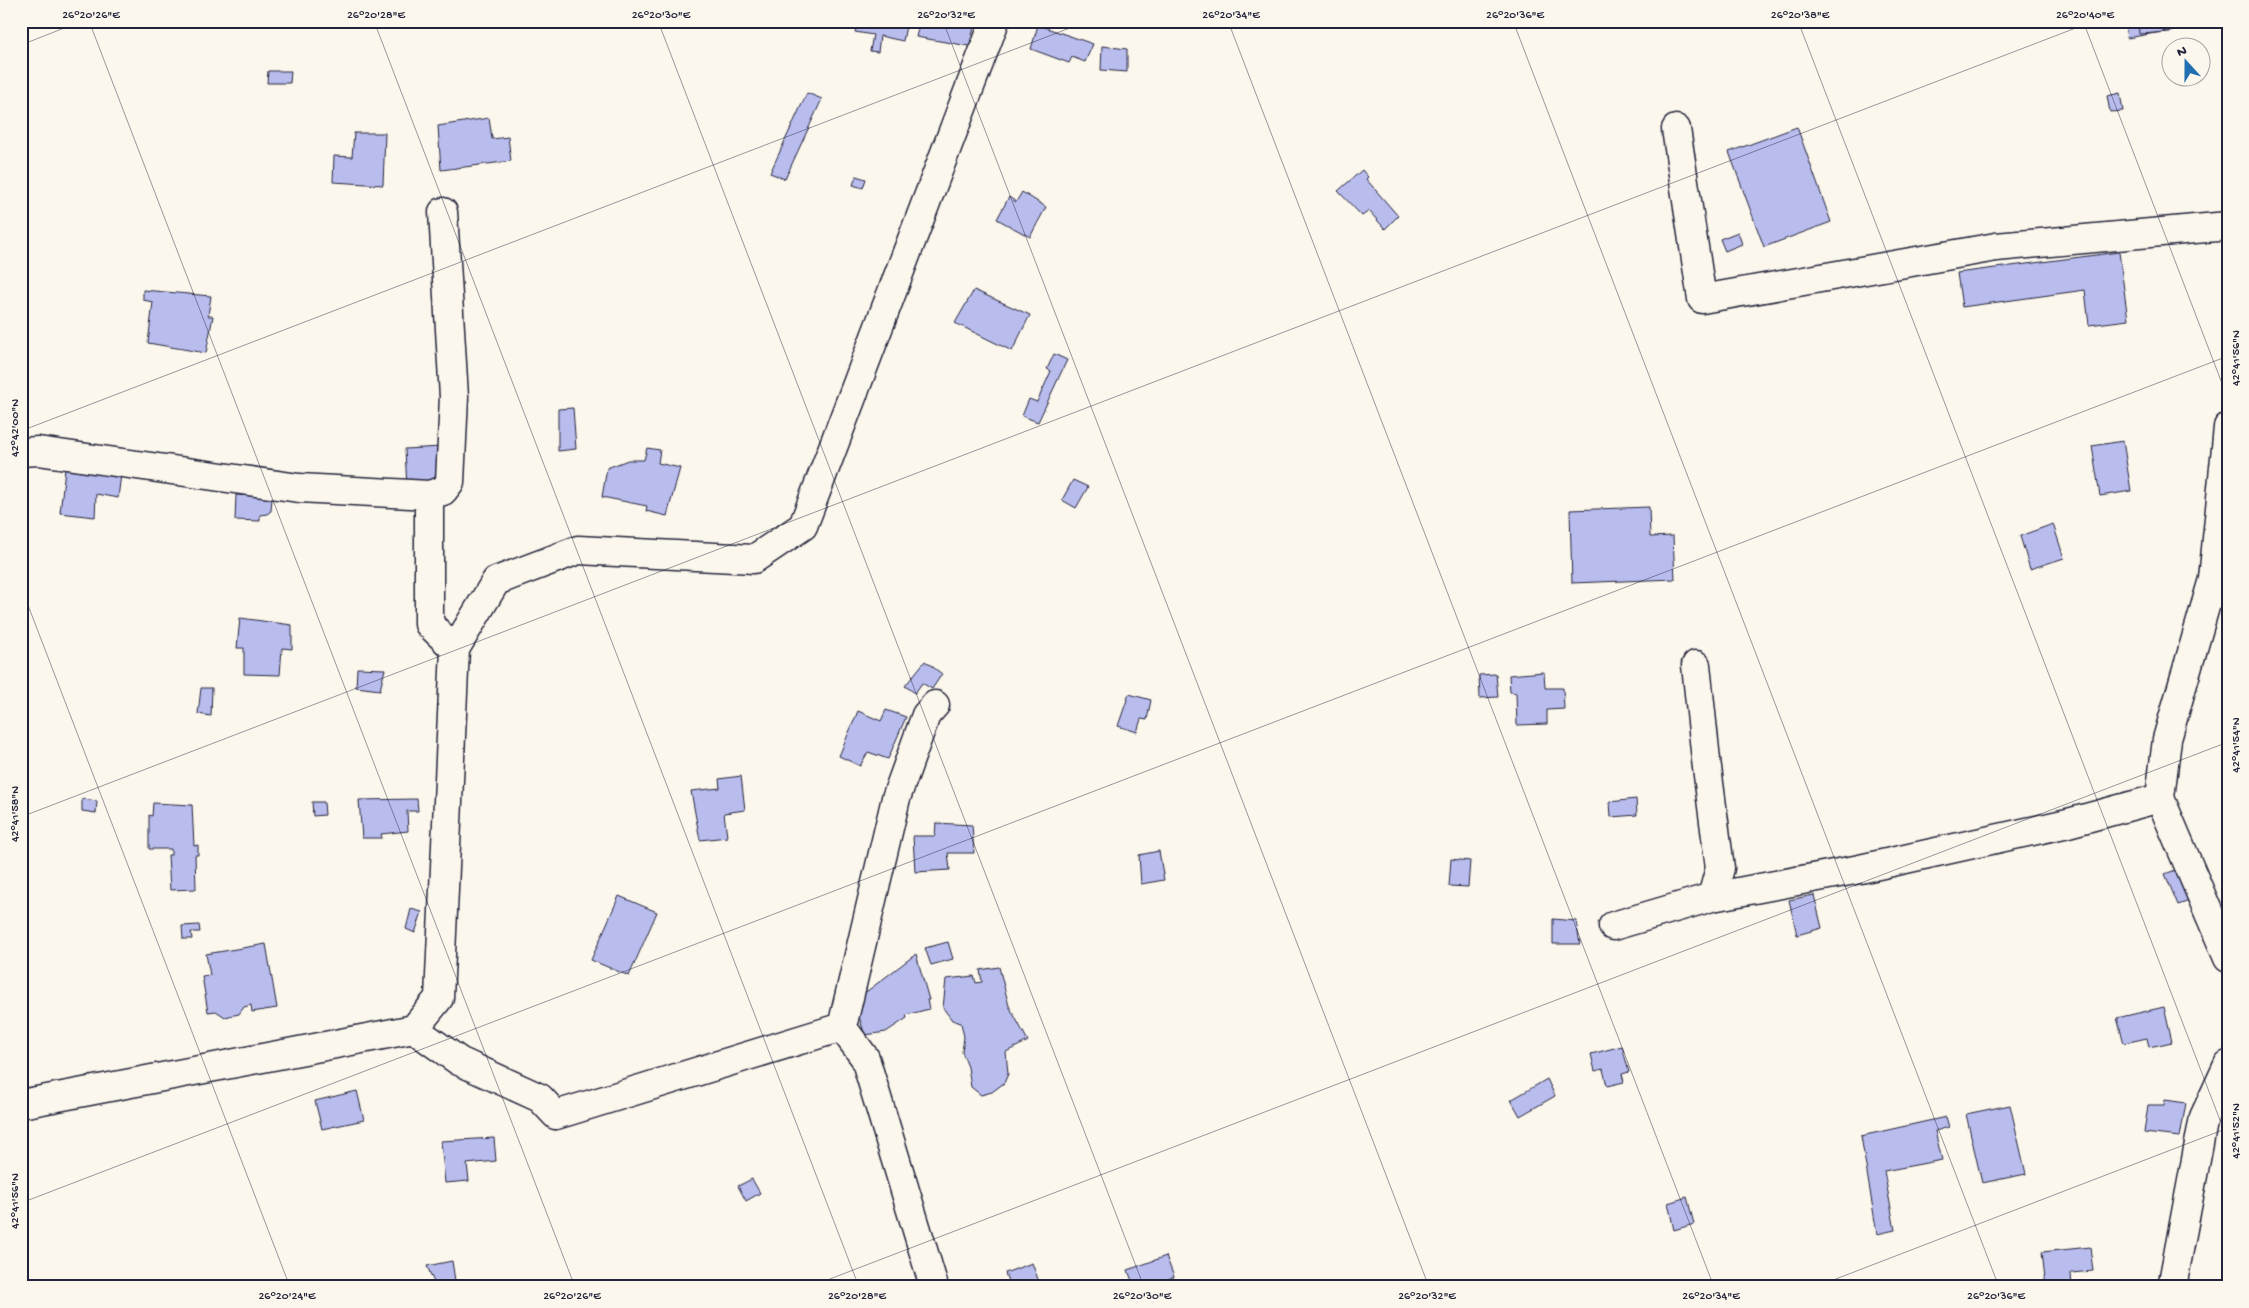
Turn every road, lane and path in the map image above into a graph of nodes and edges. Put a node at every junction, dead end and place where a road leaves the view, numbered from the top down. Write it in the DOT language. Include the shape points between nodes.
graph roads {
  1 [pos="995,21"];
  2 [pos="1676,129"];
  3 [pos="443,212"];
  4 [pos="2228,226"];
  5 [pos="2228,427"];
  6 [pos="21,452"];
  7 [pos="429,495"];
  8 [pos="455,649"];
  9 [pos="1696,665"];
  10 [pos="935,705"];
  11 [pos="2160,798"];
  12 [pos="1712,897"];
  13 [pos="1614,926"];
  14 [pos="2228,958"];
  15 [pos="842,1028"];
  16 [pos="414,1029"];
  17 [pos="2228,1065"];
  18 [pos="21,1104"];
  19 [pos="933,1283"];
  20 [pos="2172,1287"];
  1 -- 8 [label="street" via="803,526 754,559 578,550 496,581"];
  2 -- 4 [label="street" via="1702,299 1996,247"];
  3 -- 7 [label="street" via="454,397 450,482 443,490"];
  5 -- 11 [label="street" via="2213,579 2167,739"];
  6 -- 7 [label="street" via="300,488"];
  7 -- 8 [label="street" via="429,624"];
  8 -- 16 [label="street" via="439,998"];
  9 -- 12 [label="street" via="1720,868"];
  10 -- 15 [label="street" via="926,715 896,798"];
  11 -- 12 [label="street" via="1860,869"];
  11 -- 14 [label="street"];
  12 -- 13 [label="street"];
  15 -- 16 [label="street" via="556,1115 540,1098 459,1060"];
  15 -- 19 [label="street" via="865,1058"];
  16 -- 18 [label="street"];
  17 -- 20 [label="street" via="2204,1117"];
}
